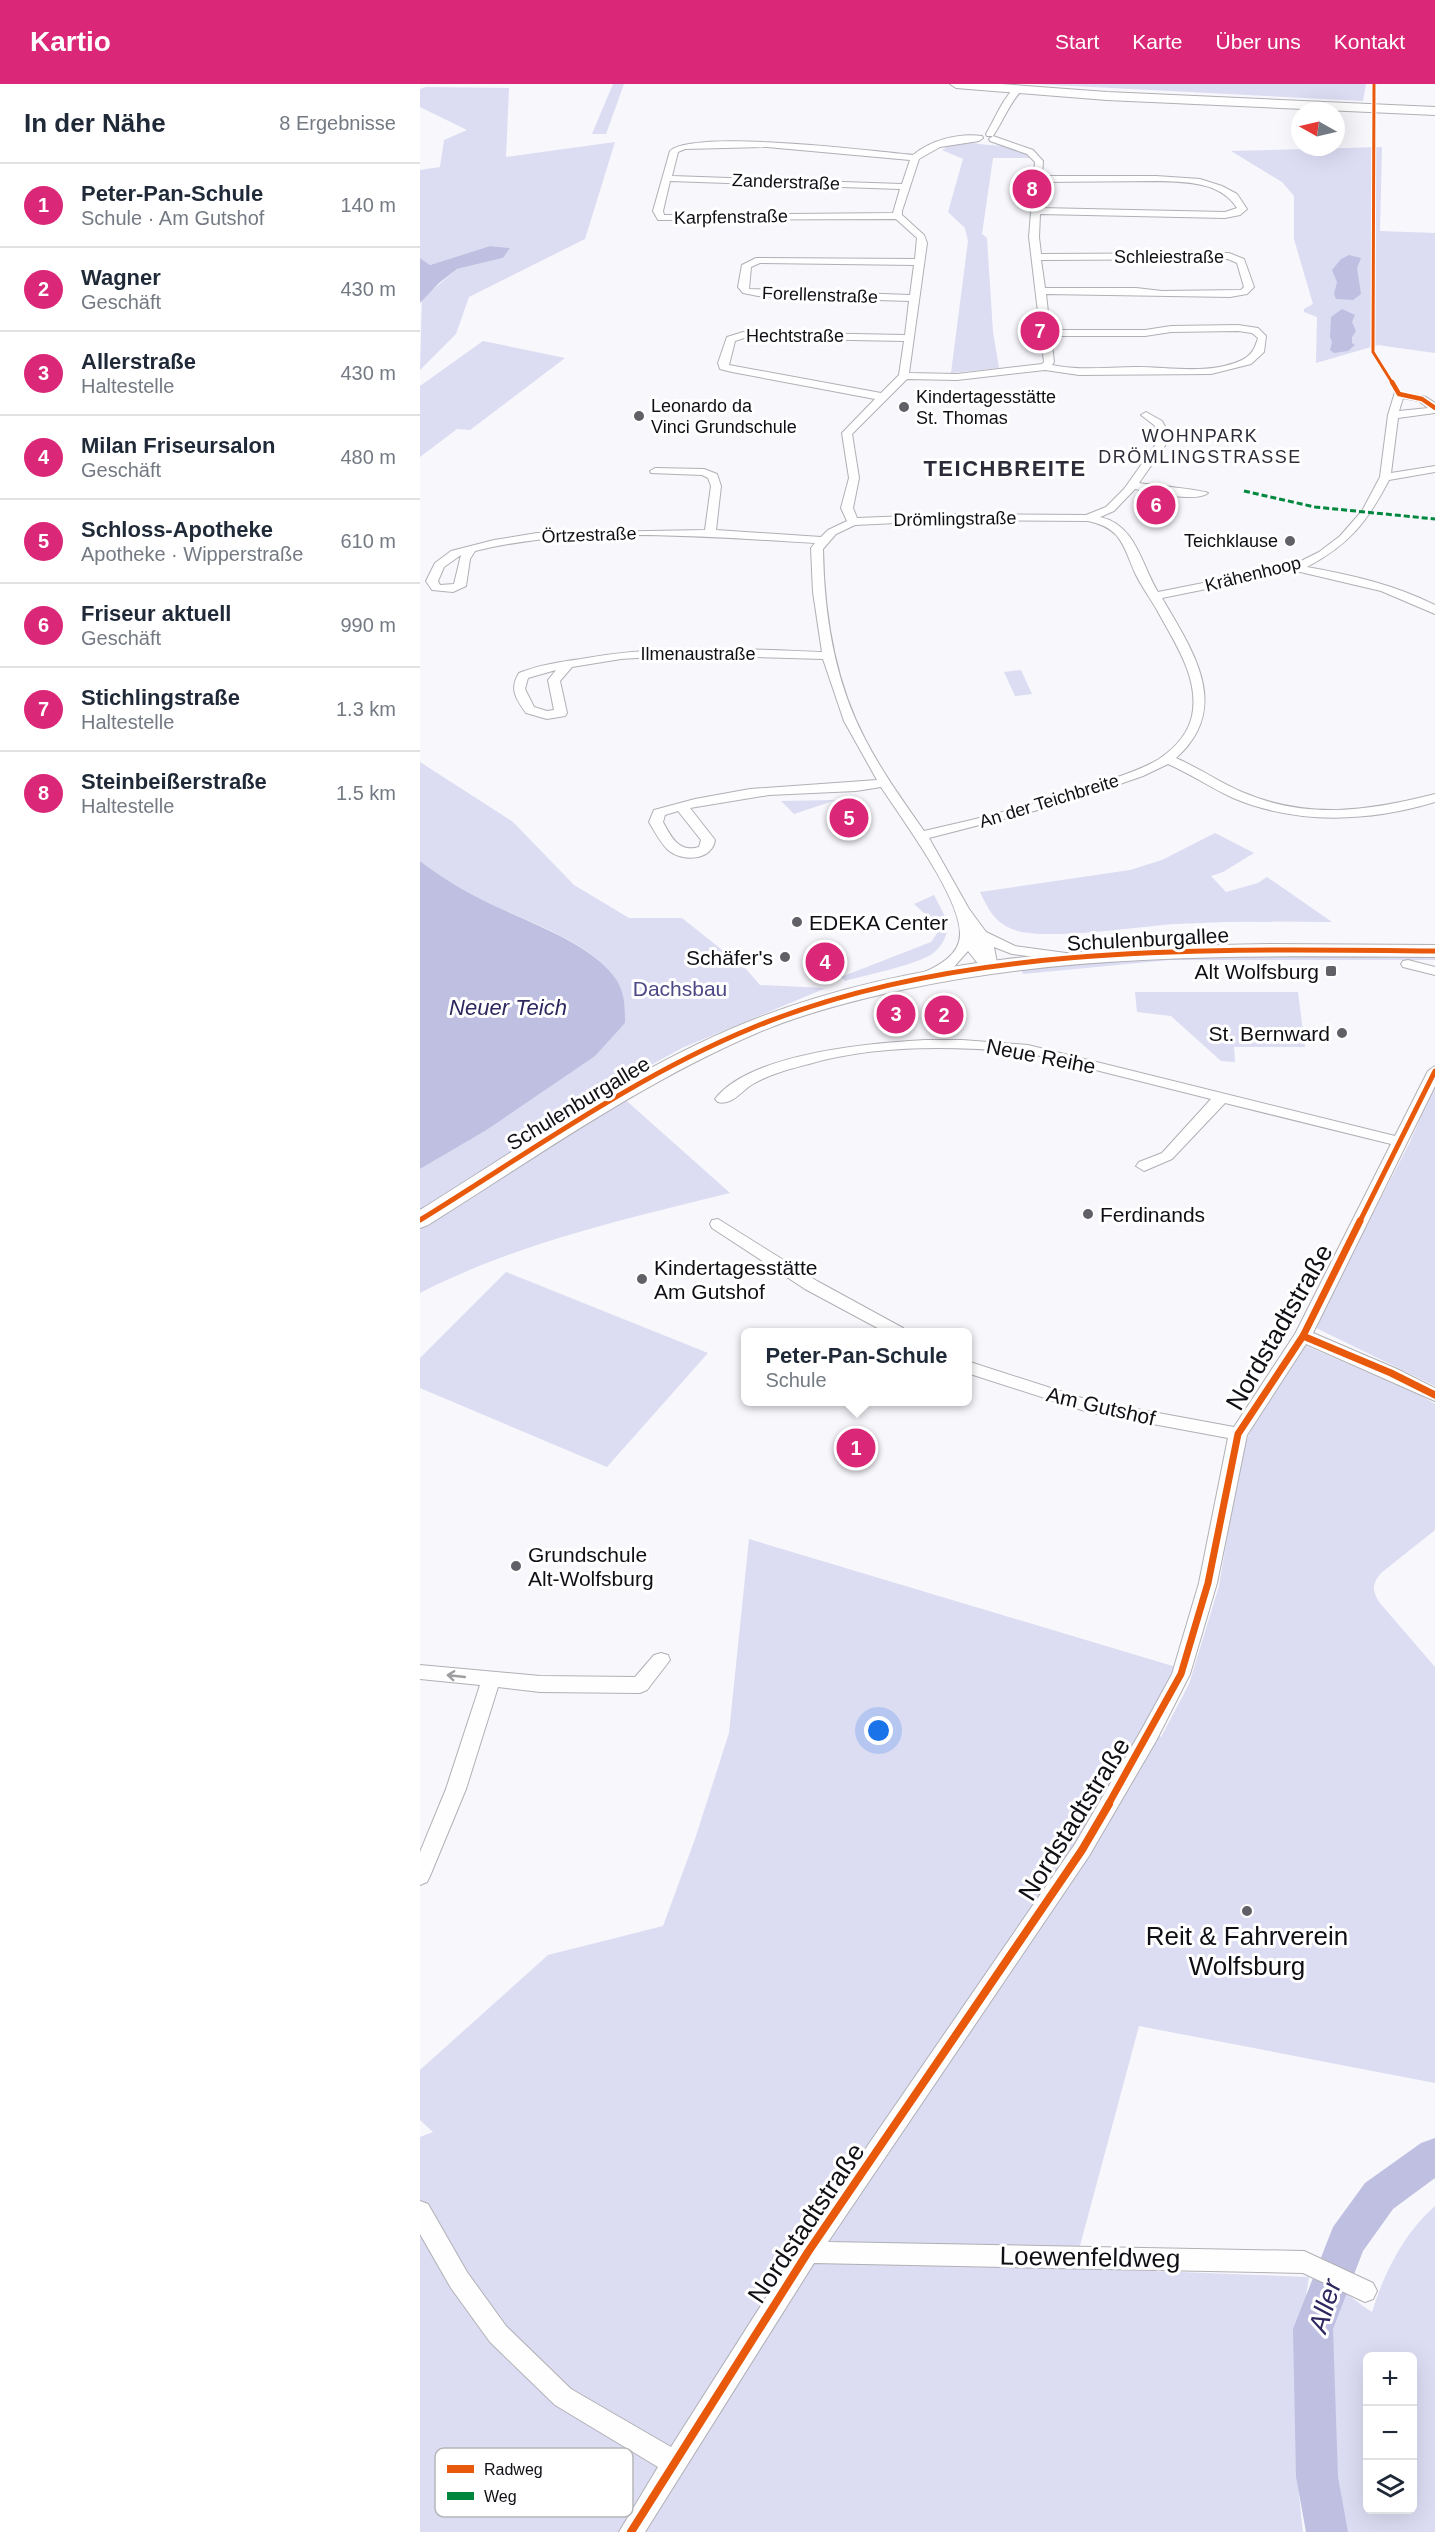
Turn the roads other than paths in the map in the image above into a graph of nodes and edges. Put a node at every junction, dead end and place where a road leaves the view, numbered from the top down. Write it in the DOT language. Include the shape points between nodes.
graph roads {
  1 [pos="956,84"];
  2 [pos="971,86"];
  3 [pos="1018,90"];
  4 [pos="1009,101"];
  5 [pos="1435,111"];
  6 [pos="992,137"];
  7 [pos="915,158"];
  8 [pos="667,178"];
  9 [pos="1038,179"];
  10 [pos="906,187"];
  11 [pos="1035,211"];
  12 [pos="898,216"];
  13 [pos="1036,257"];
  14 [pos="919,262"];
  15 [pos="1040,291"];
  16 [pos="913,298"];
  17 [pos="1046,333"];
  18 [pos="907,338"];
  19 [pos="1045,367"];
  20 [pos="904,376"];
  21 [pos="883,397"];
  22 [pos="1435,409"];
  23 [pos="1393,415"];
  24 [pos="1146,416"];
  25 [pos="1435,469"];
  26 [pos="656,471"];
  27 [pos="1385,477"];
  28 [pos="1132,485"];
  29 [pos="1203,493"];
  30 [pos="1087,518"];
  31 [pos="853,522"];
  32 [pos="710,534"];
  33 [pos="822,540"];
  34 [pos="470,549"];
  35 [pos="1296,568"];
  36 [pos="1155,596"];
  37 [pos="1435,610"];
  38 [pos="829,656"];
  39 [pos="568,665"];
  40 [pos="1167,759"];
  41 [pos="885,782"];
  42 [pos="1435,798"];
  43 [pos="681,806"];
  44 [pos="921,836"];
  45 [pos="974,935"];
  46 [pos="1435,951"];
  47 [pos="1077,958"];
  48 [pos="1408,964"];
  49 [pos="1435,964"];
  50 [pos="1435,971"];
  51 [pos="994,975"];
  52 [pos="917,981"];
  53 [pos="710,1048"];
  54 [pos="1435,1071"];
  55 [pos="1221,1098"];
  56 [pos="723,1099"];
  57 [pos="1401,1142"];
  58 [pos="1144,1166"];
  59 [pos="420,1220"];
  60 [pos="718,1224"];
  61 [pos="890,1328"];
  62 [pos="1303,1336"];
  63 [pos="972,1369"];
  64 [pos="1435,1395"];
  65 [pos="1238,1434"];
  66 [pos="662,1660"];
  67 [pos="420,1672"];
  68 [pos="491,1680"];
  69 [pos="420,1876"];
  70 [pos="420,2212"];
  71 [pos="808,2252"];
  72 [pos="1365,2291"];
  73 [pos="674,2463"];
  74 [pos="632,2532"];
  1 -- 2 [label="street"];
  2 -- 3 [label="street"];
  2 -- 4 [label="street" via="994,91"];
  3 -- 4 [label="street" via="1020,96"];
  3 -- 5 [label="street"];
  4 -- 6 [label="street"];
  6 -- 7 [label="street" via="936,145"];
  6 -- 9 [label="street" via="1035,154 1039,161"];
  7 -- 8 [label="street, Karpfenstraße" via="767,144 691,146 674,151"];
  7 -- 10 [label="street"];
  8 -- 10 [label="street, Zanderstraße"];
  8 -- 12 [label="street, Karpfenstraße" via="658,211 662,218"];
  9 -- 11 [label="street"];
  9 -- 11 [label="street" via="1190,180 1224,190 1239,200 1242,209 1225,215"];
  10 -- 12 [label="street"];
  11 -- 13 [label="street"];
  12 -- 14 [label="street" via="921,237"];
  13 -- 15 [label="street"];
  13 -- 15 [label="street, Schleiestraße" via="1229,256 1241,261 1249,287 1230,294"];
  14 -- 16 [label="street"];
  14 -- 16 [label="street, Forellenstraße" via="759,260 747,265 743,287 758,293"];
  15 -- 17 [label="street"];
  16 -- 18 [label="street"];
  17 -- 19 [label="street" via="1049,362"];
  17 -- 19 [label="street" via="1244,328 1259,332 1263,346 1256,357 1211,370"];
  18 -- 20 [label="street"];
  18 -- 21 [label="street, Hechtstraße" via="743,335 731,339 723,363 732,369"];
  19 -- 20 [label="street" via="957,377"];
  20 -- 21 [label="street"];
  21 -- 31 [label="street" via="849,429 854,478 847,508"];
  22 -- 23 [label="street, Krähenhoop"];
  22 -- 23 [label="street, Krähenhoop" via="1422,399 1399,394"];
  23 -- 27 [label="street, Krähenhoop"];
  24 -- 28 [label="street, Drömlingstraße" via="1158,423 1166,437"];
  25 -- 27 [label="street"];
  26 -- 32 [label="street" via="704,471 713,476 716,486"];
  27 -- 35 [label="street, Krähenhoop" via="1367,512 1344,538"];
  28 -- 29 [label="street"];
  28 -- 30 [label="street, Drömlingstraße" via="1110,509"];
  30 -- 31 [label="street, Drömlingstraße" via="960,517"];
  30 -- 36 [label="street, An der Teichbreite" via="1109,522 1125,534"];
  31 -- 33 [label="street"];
  32 -- 33 [label="street, Örtzestraße"];
  32 -- 34 [label="street, Örtzestraße" via="537,536"];
  33 -- 38 [label="street" via="816,548 816,581"];
  35 -- 36 [label="street, Krähenhoop"];
  35 -- 37 [label="street" via="1407,594"];
  36 -- 40 [label="street, An der Teichbreite" via="1188,658 1199,691 1195,727"];
  38 -- 39 [label="street, Ilmenaustraße" via="684,651 621,655"];
  38 -- 41 [label="street" via="851,722"];
  39 -- 39 [label="street, Ilmenaustraße" via="523,676 518,686 530,710 548,715 561,713 554,680"];
  40 -- 42 [label="street" via="1246,798 1301,812 1366,813"];
  40 -- 44 [label="street, An der Teichbreite" via="1133,776 1068,799"];
  41 -- 43 [label="street" via="845,788 746,792"];
  41 -- 44 [label="street"];
  44 -- 45 [label="street"];
  45 -- 47 [label="street" via="1012,950"];
  45 -- 51 [label="street" via="978,958"];
  45 -- 52 [label="street" via="954,962"];
  46 -- 47 [label="street, Schulenburgallee" via="1256,950"];
  47 -- 51 [label="street, Schulenburgallee"];
  48 -- 49 [label="street, Schulenburgallee"];
  48 -- 50 [label="street"];
  48 -- 51 [label="street, Schulenburgallee" via="1172,965"];
  51 -- 52 [label="street, Schulenburgallee"];
  51 -- 53 [label="street, Schulenburgallee"];
  52 -- 53 [label="street, Schulenburgallee" via="780,1017"];
  53 -- 59 [label="street, Schulenburgallee" via="645,1080"];
  54 -- 57 [label="street, Nordstadtstraße"];
  55 -- 56 [label="street, Neue Reihe" via="1029,1049 963,1042 843,1053 791,1064 747,1081"];
  55 -- 57 [label="street, Neue Reihe"];
  55 -- 58 [label="street" via="1167,1156"];
  57 -- 62 [label="street, Nordstadtstraße"];
  60 -- 61 [label="street" via="811,1285"];
  62 -- 64 [label="street"];
  62 -- 65 [label="street, Nordstadtstraße"];
  63 -- 65 [label="street, Am Gutshof" via="1088,1406"];
  65 -- 71 [label="street, Nordstadtstraße" via="1208,1582 1181,1674 1082,1850"];
  66 -- 68 [label="street" via="640,1685"];
  68 -- 67 [label="street, one-way"];
  68 -- 69 [label="street" via="456,1789"];
  70 -- 73 [label="street" via="459,2280 498,2334 563,2397"];
  71 -- 72 [label="street, Loewenfeldweg" via="1304,2262"];
  71 -- 73 [label="street, Nordstadtstraße"];
  73 -- 74 [label="street, Nordstadtstraße"];
}
